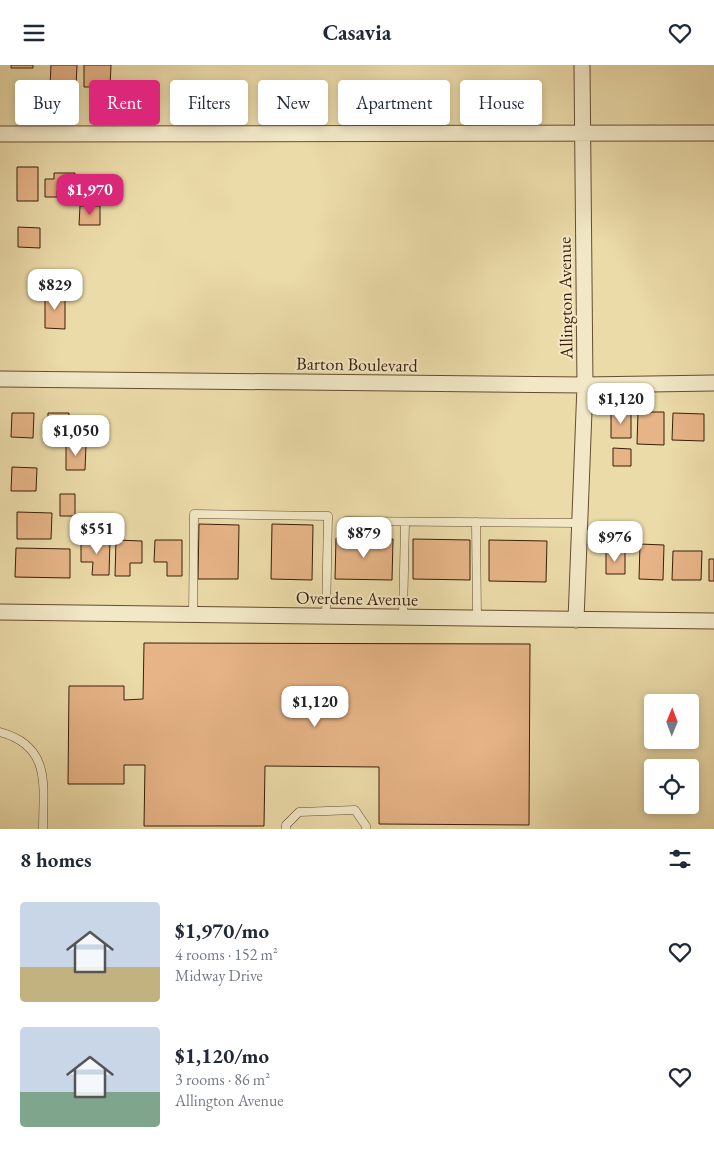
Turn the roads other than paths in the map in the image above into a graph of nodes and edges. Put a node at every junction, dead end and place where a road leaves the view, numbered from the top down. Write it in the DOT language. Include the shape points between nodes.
graph roads {
  1 [pos="582,65"];
  2 [pos="582,132"];
  3 [pos="714,133"];
  4 [pos="0,134"];
  5 [pos="0,379"];
  6 [pos="714,383"];
  7 [pos="585,385"];
  8 [pos="346,521"];
  9 [pos="405,522"];
  10 [pos="476,522"];
  11 [pos="580,523"];
  12 [pos="0,612"];
  13 [pos="193,615"];
  14 [pos="326,616"];
  15 [pos="403,617"];
  16 [pos="477,619"];
  17 [pos="576,620"];
  18 [pos="714,621"];
  19 [pos="0,732"];
  20 [pos="43,829"];
  21 [pos="286,829"];
  22 [pos="366,829"];
  1 -- 2 [label="street, Allington Avenue"];
  2 -- 3 [label="street"];
  2 -- 4 [label="street"];
  2 -- 7 [label="street, Allington Avenue"];
  5 -- 7 [label="street, Barton Boulevard"];
  6 -- 7 [label="street, Barton Boulevard"];
  7 -- 11 [label="street, Allington Avenue"];
  8 -- 9 [label="lane"];
  9 -- 10 [label="lane"];
  9 -- 15 [label="lane"];
  10 -- 11 [label="lane"];
  10 -- 16 [label="lane"];
  11 -- 17 [label="street, Allington Avenue"];
  12 -- 13 [label="street, Overdene Avenue"];
  13 -- 14 [label="street, Overdene Avenue"];
  13 -- 14 [label="lane" via="194,514 328,516"];
  14 -- 15 [label="street, Overdene Avenue"];
  15 -- 16 [label="street, Overdene Avenue"];
  16 -- 17 [label="street, Overdene Avenue"];
  17 -- 18 [label="street, Overdene Avenue"];
  19 -- 20 [label="lane" via="16,737 36,755 43,780"];
  21 -- 22 [label="lane" via="299,811 355,810"];
}
